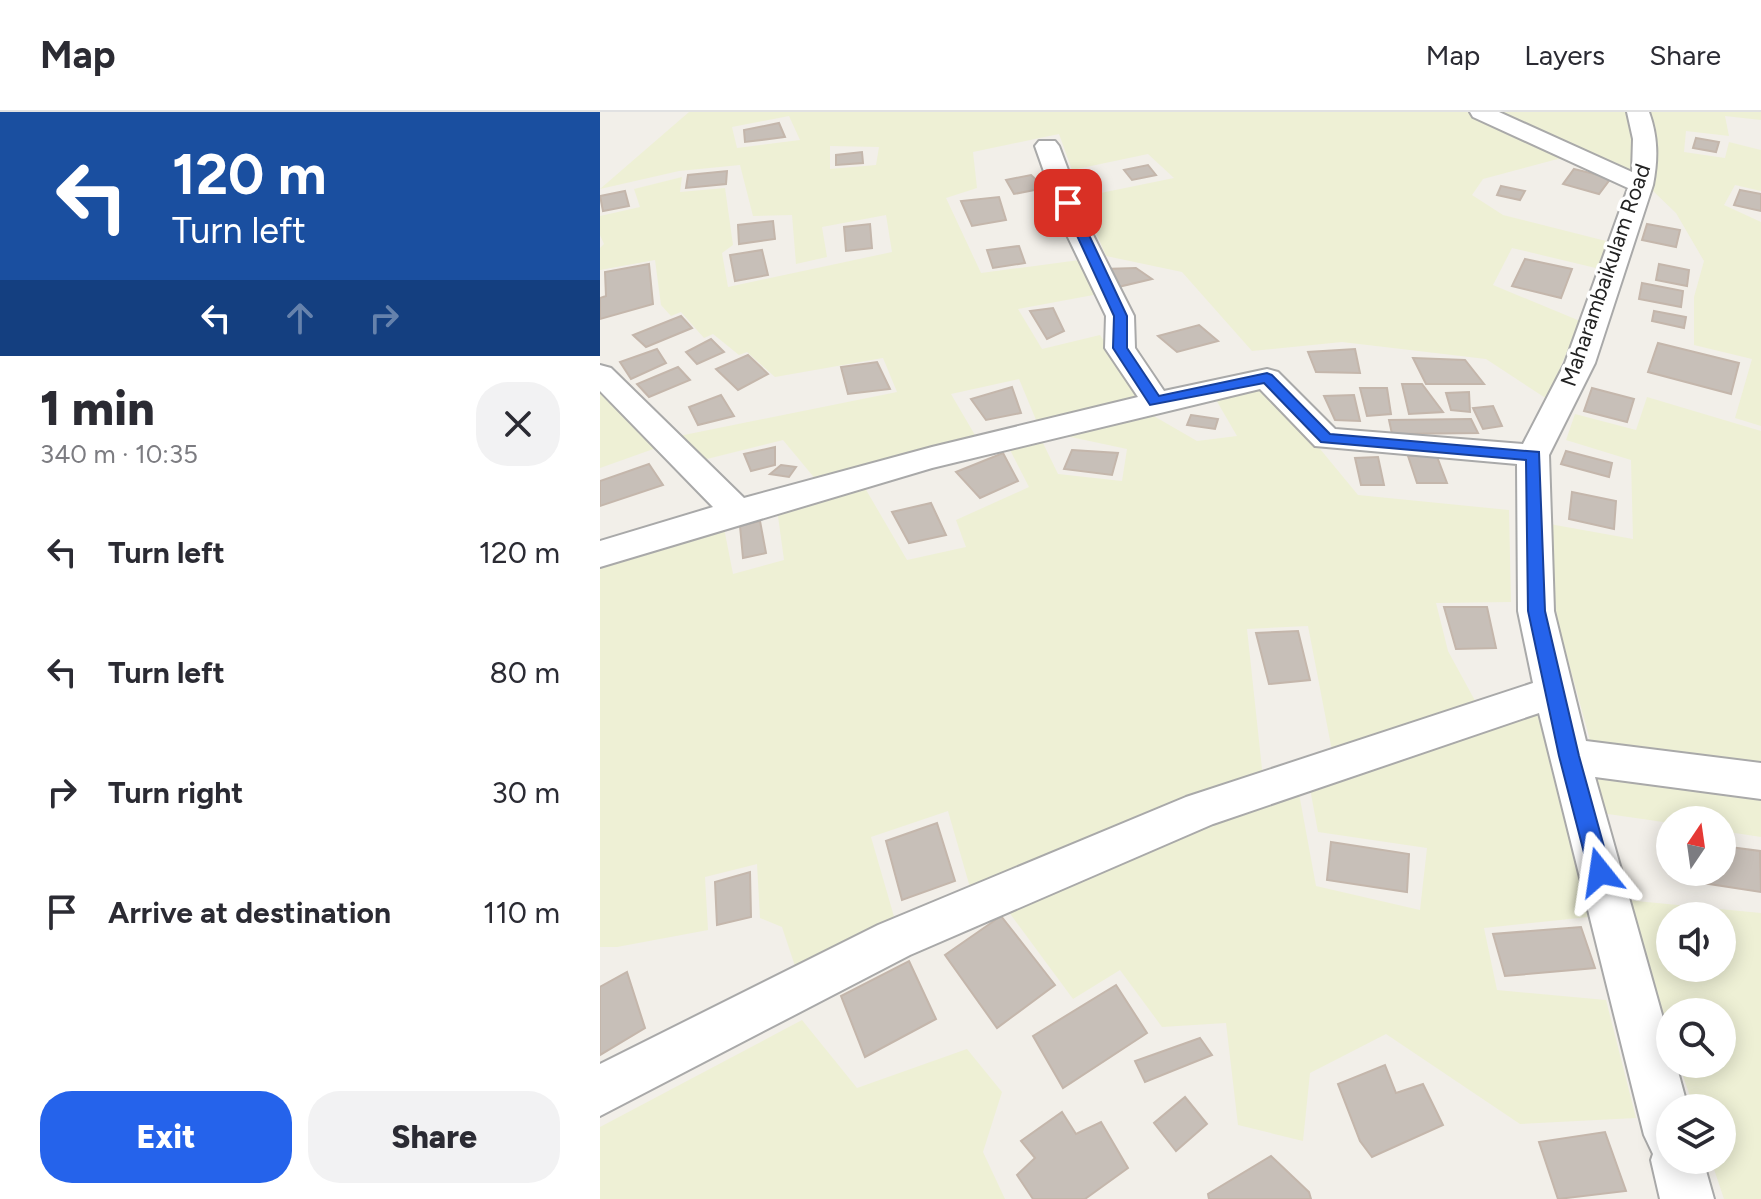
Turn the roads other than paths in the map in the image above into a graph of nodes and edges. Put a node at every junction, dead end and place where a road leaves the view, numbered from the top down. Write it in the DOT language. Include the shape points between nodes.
graph roads {
  1 [pos="1481,112"];
  2 [pos="1638,112"];
  3 [pos="1047,146"];
  4 [pos="1641,185"];
  5 [pos="600,374"];
  6 [pos="1156,402"];
  7 [pos="1533,455"];
  8 [pos="736,511"];
  9 [pos="600,554"];
  10 [pos="1554,692"];
  11 [pos="1569,756"];
  12 [pos="1761,781"];
  13 [pos="600,1091"];
  14 [pos="1659,1094"];
  15 [pos="1681,1174"];
  16 [pos="1687,1199"];
  1 -- 4 [label="street"];
  2 -- 4 [label="street, Maharambaikulam Road" via="1647,159"];
  3 -- 6 [label="street" via="1078,231 1120,316 1120,348"];
  4 -- 7 [label="street, Maharambaikulam Road" via="1580,363"];
  5 -- 8 [label="street"];
  6 -- 7 [label="street" via="1267,378 1326,439"];
  6 -- 8 [label="street"];
  7 -- 10 [label="street, Maharambaikulam Road" via="1536,611"];
  8 -- 9 [label="street"];
  10 -- 11 [label="street, Maharambaikulam Road"];
  10 -- 13 [label="street" via="1201,810 894,940"];
  11 -- 12 [label="street"];
  11 -- 14 [label="street, Maharambaikulam Road"];
  15 -- 16 [label="street"];
}
